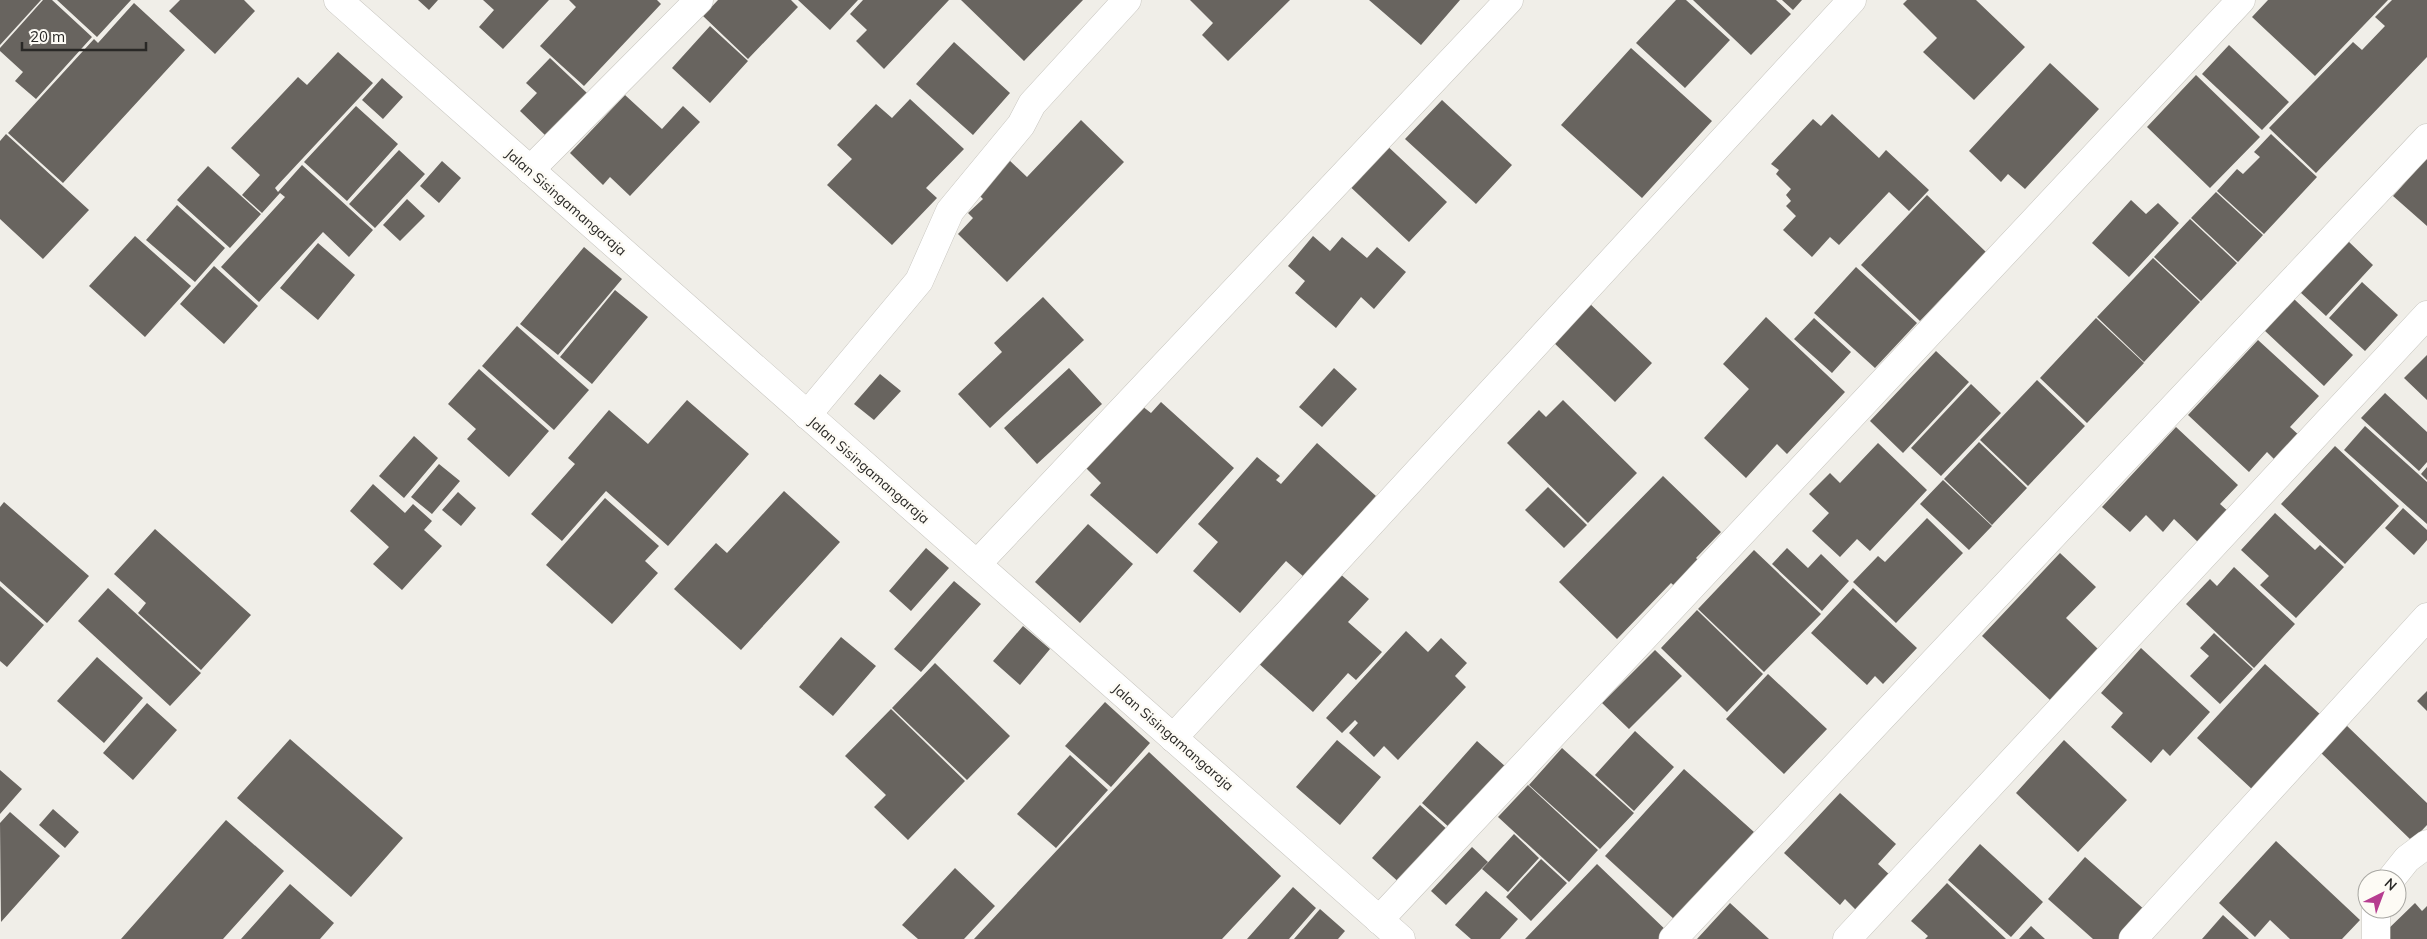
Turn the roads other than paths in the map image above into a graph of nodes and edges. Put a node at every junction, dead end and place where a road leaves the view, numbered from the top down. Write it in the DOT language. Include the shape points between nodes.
graph roads {
  1 [pos="338,0"];
  2 [pos="699,0"];
  3 [pos="1127,0"];
  4 [pos="1510,0"];
  5 [pos="1852,0"];
  6 [pos="2241,0"];
  7 [pos="2427,138"];
  8 [pos="530,170"];
  9 [pos="2427,314"];
  10 [pos="807,415"];
  11 [pos="976,564"];
  12 [pos="2427,617"];
  13 [pos="1173,738"];
  14 [pos="2427,844"];
  15 [pos="2400,869"];
  16 [pos="2376,919"];
  17 [pos="1379,920"];
  18 [pos="1401,939"];
  19 [pos="1673,939"];
  20 [pos="1847,939"];
  21 [pos="2133,939"];
  22 [pos="2376,939"];
  1 -- 8 [label="street, Jalan Sisingamangaraja"];
  2 -- 8 [label="street"];
  3 -- 10 [label="street" via="1032,104 1021,125 950,211 919,281"];
  4 -- 11 [label="street"];
  5 -- 13 [label="street"];
  6 -- 17 [label="street"];
  7 -- 19 [label="street"];
  8 -- 10 [label="street, Jalan Sisingamangaraja"];
  9 -- 20 [label="street"];
  10 -- 11 [label="street, Jalan Sisingamangaraja"];
  11 -- 13 [label="street, Jalan Sisingamangaraja"];
  12 -- 21 [label="street"];
  13 -- 17 [label="street, Jalan Sisingamangaraja"];
  14 -- 15 [label="street"];
  16 -- 22 [label="street"];
  17 -- 18 [label="street, Jalan Sisingamangaraja"];
}
